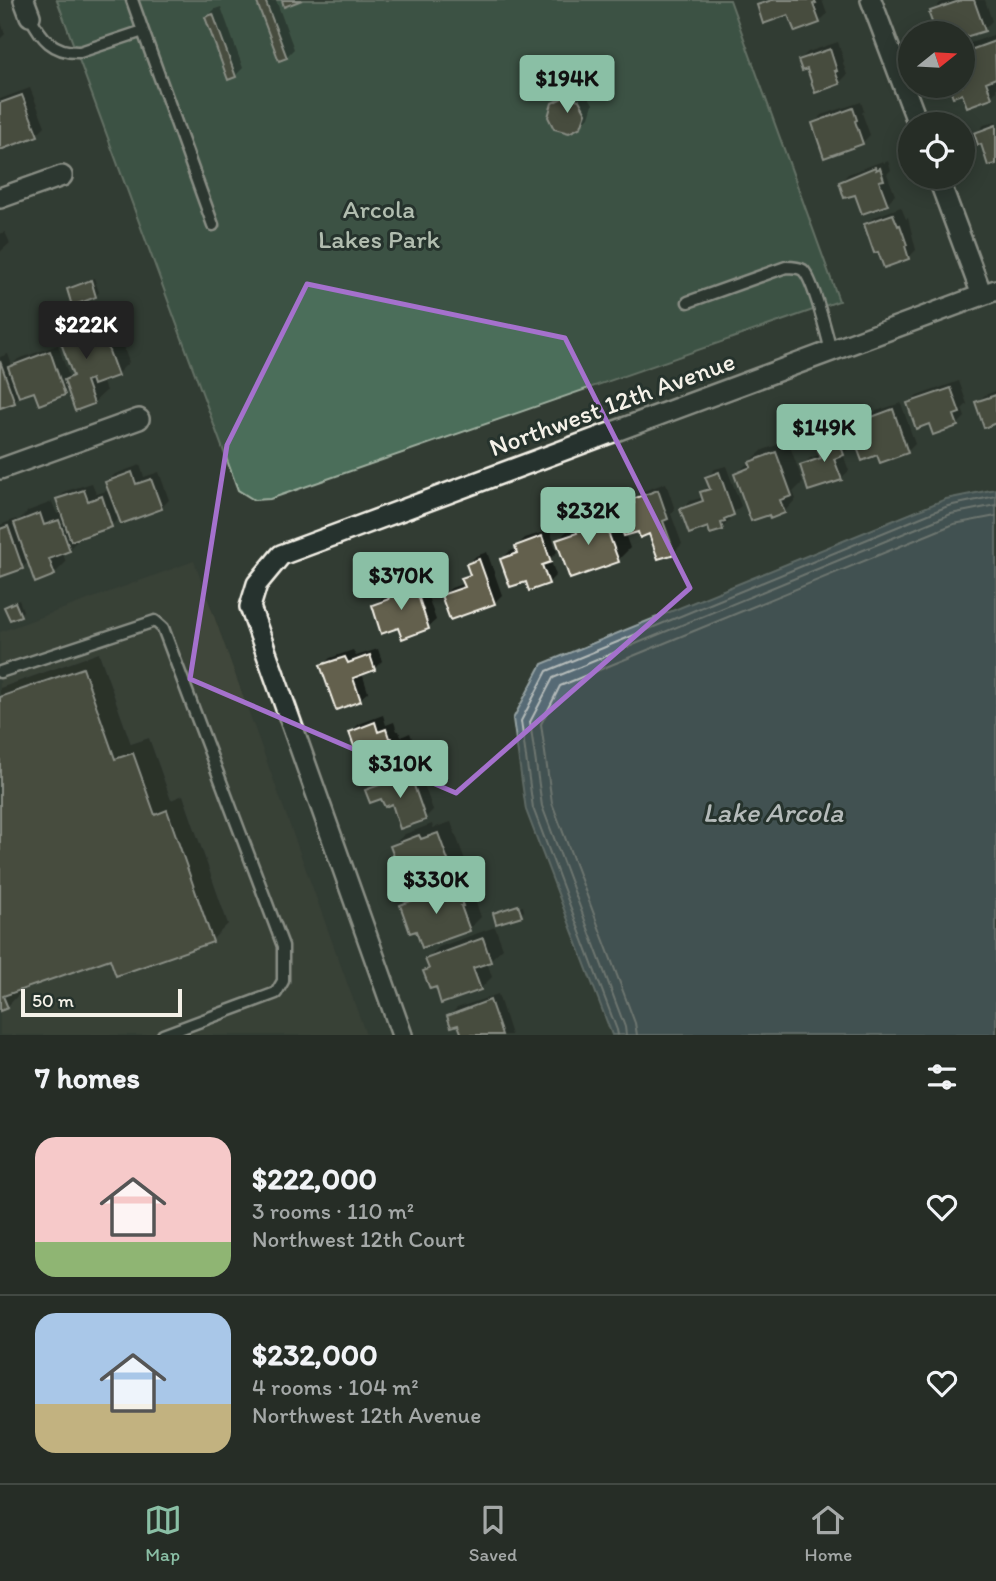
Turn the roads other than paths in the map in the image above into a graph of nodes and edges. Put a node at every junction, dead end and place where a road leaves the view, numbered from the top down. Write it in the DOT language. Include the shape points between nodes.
graph roads {
  1 [pos="132,0"];
  2 [pos="872,0"];
  3 [pos="27,8"];
  4 [pos="143,31"];
  5 [pos="914,112"];
  6 [pos="62,176"];
  7 [pos="943,189"];
  8 [pos="0,198"];
  9 [pos="213,225"];
  10 [pos="989,292"];
  11 [pos="688,302"];
  12 [pos="831,351"];
  13 [pos="139,419"];
  14 [pos="0,469"];
  15 [pos="0,672"];
  16 [pos="163,1035"];
  17 [pos="402,1035"];
  1 -- 4 [label="lane"];
  2 -- 5 [label="street"];
  3 -- 4 [label="lane" via="46,40 70,52"];
  4 -- 9 [label="lane"];
  6 -- 8 [label="street"];
  7 -- 10 [label="street"];
  10 -- 12 [label="street, Northwest 12th Avenue"];
  11 -- 12 [label="lane" via="795,267 802,270 813,290"];
  12 -- 17 [label="street, Northwest 12th Avenue" via="281,555 257,584 250,607"];
  13 -- 14 [label="street"];
  15 -- 16 [label="lane" via="155,621 163,628 283,946 283,981 275,993"];
}
